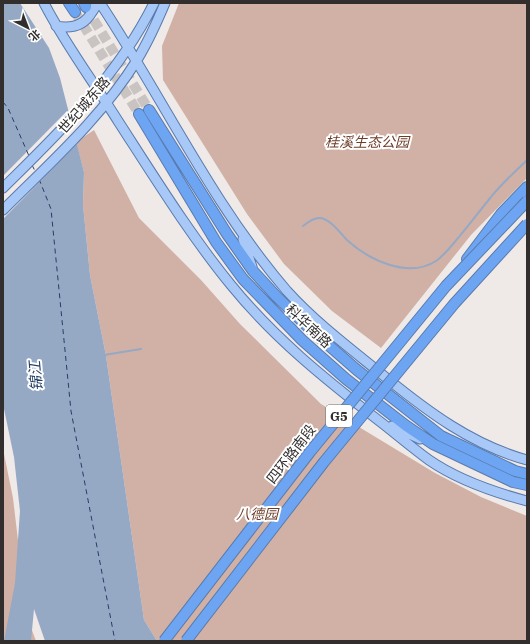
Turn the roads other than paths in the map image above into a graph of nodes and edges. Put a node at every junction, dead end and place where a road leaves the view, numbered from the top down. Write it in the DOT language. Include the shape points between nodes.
graph roads {
  1 [pos="44,3"];
  2 [pos="69,3"];
  3 [pos="100,3"];
  4 [pos="154,3"];
  5 [pos="165,3"];
  6 [pos="88,4"];
  7 [pos="75,12"];
  8 [pos="56,26"];
  9 [pos="128,46"];
  10 [pos="137,60"];
  11 [pos="97,90"];
  12 [pos="106,103"];
  13 [pos="148,110"];
  14 [pos="139,114"];
  15 [pos="527,187"];
  16 [pos="3,188"];
  17 [pos="527,201"];
  18 [pos="3,210"];
  19 [pos="527,224"];
  20 [pos="242,234"];
  21 [pos="253,270"];
  22 [pos="446,286"];
  23 [pos="380,421"];
  24 [pos="433,444"];
  25 [pos="527,460"];
  26 [pos="527,474"];
  27 [pos="527,485"];
  28 [pos="527,501"];
  29 [pos="164,641"];
  30 [pos="186,641"];
  1 -- 8 [label="main road"];
  2 -- 7 [label="highway"];
  3 -- 9 [label="main road"];
  4 -- 9 [label="main road, 世纪城东路" via="144,24"];
  5 -- 10 [label="main road, 世纪城东路"];
  6 -- 8 [label="main road" via="96,6 88,19 76,27"];
  8 -- 11 [label="main road"];
  9 -- 10 [label="main road"];
  9 -- 11 [label="main road, 世纪城东路"];
  10 -- 12 [label="main road, 世纪城东路"];
  10 -- 20 [label="main road"];
  11 -- 12 [label="main road"];
  11 -- 16 [label="main road, 世纪城东路" via="74,117"];
  12 -- 18 [label="main road, 世纪城东路" via="85,128"];
  12 -- 23 [label="main road" via="202,246 232,286 296,355"];
  13 -- 21 [label="highway, 科华南路"];
  14 -- 24 [label="highway, 科华南路" via="216,242 243,278 302,340 346,379"];
  15 -- 22 [label="highway, bridge" via="501,214"];
  17 -- 22 [label="highway, 四环路南段 / G5, bridge"];
  19 -- 30 [label="highway, G5, bridge" via="454,304 324,462"];
  20 -- 21 [label="main road"];
  20 -- 25 [label="main road" via="288,292 319,322 421,407 474,440"];
  21 -- 26 [label="highway, 科华南路" via="310,330 413,416 441,436 469,451"];
  22 -- 29 [label="highway, 四环路南段 / G5, bridge" via="310,452"];
  23 -- 24 [label="main road"];
  23 -- 28 [label="main road" via="430,460 463,479"];
  24 -- 27 [label="highway, 科华南路" via="513,482"];
}
